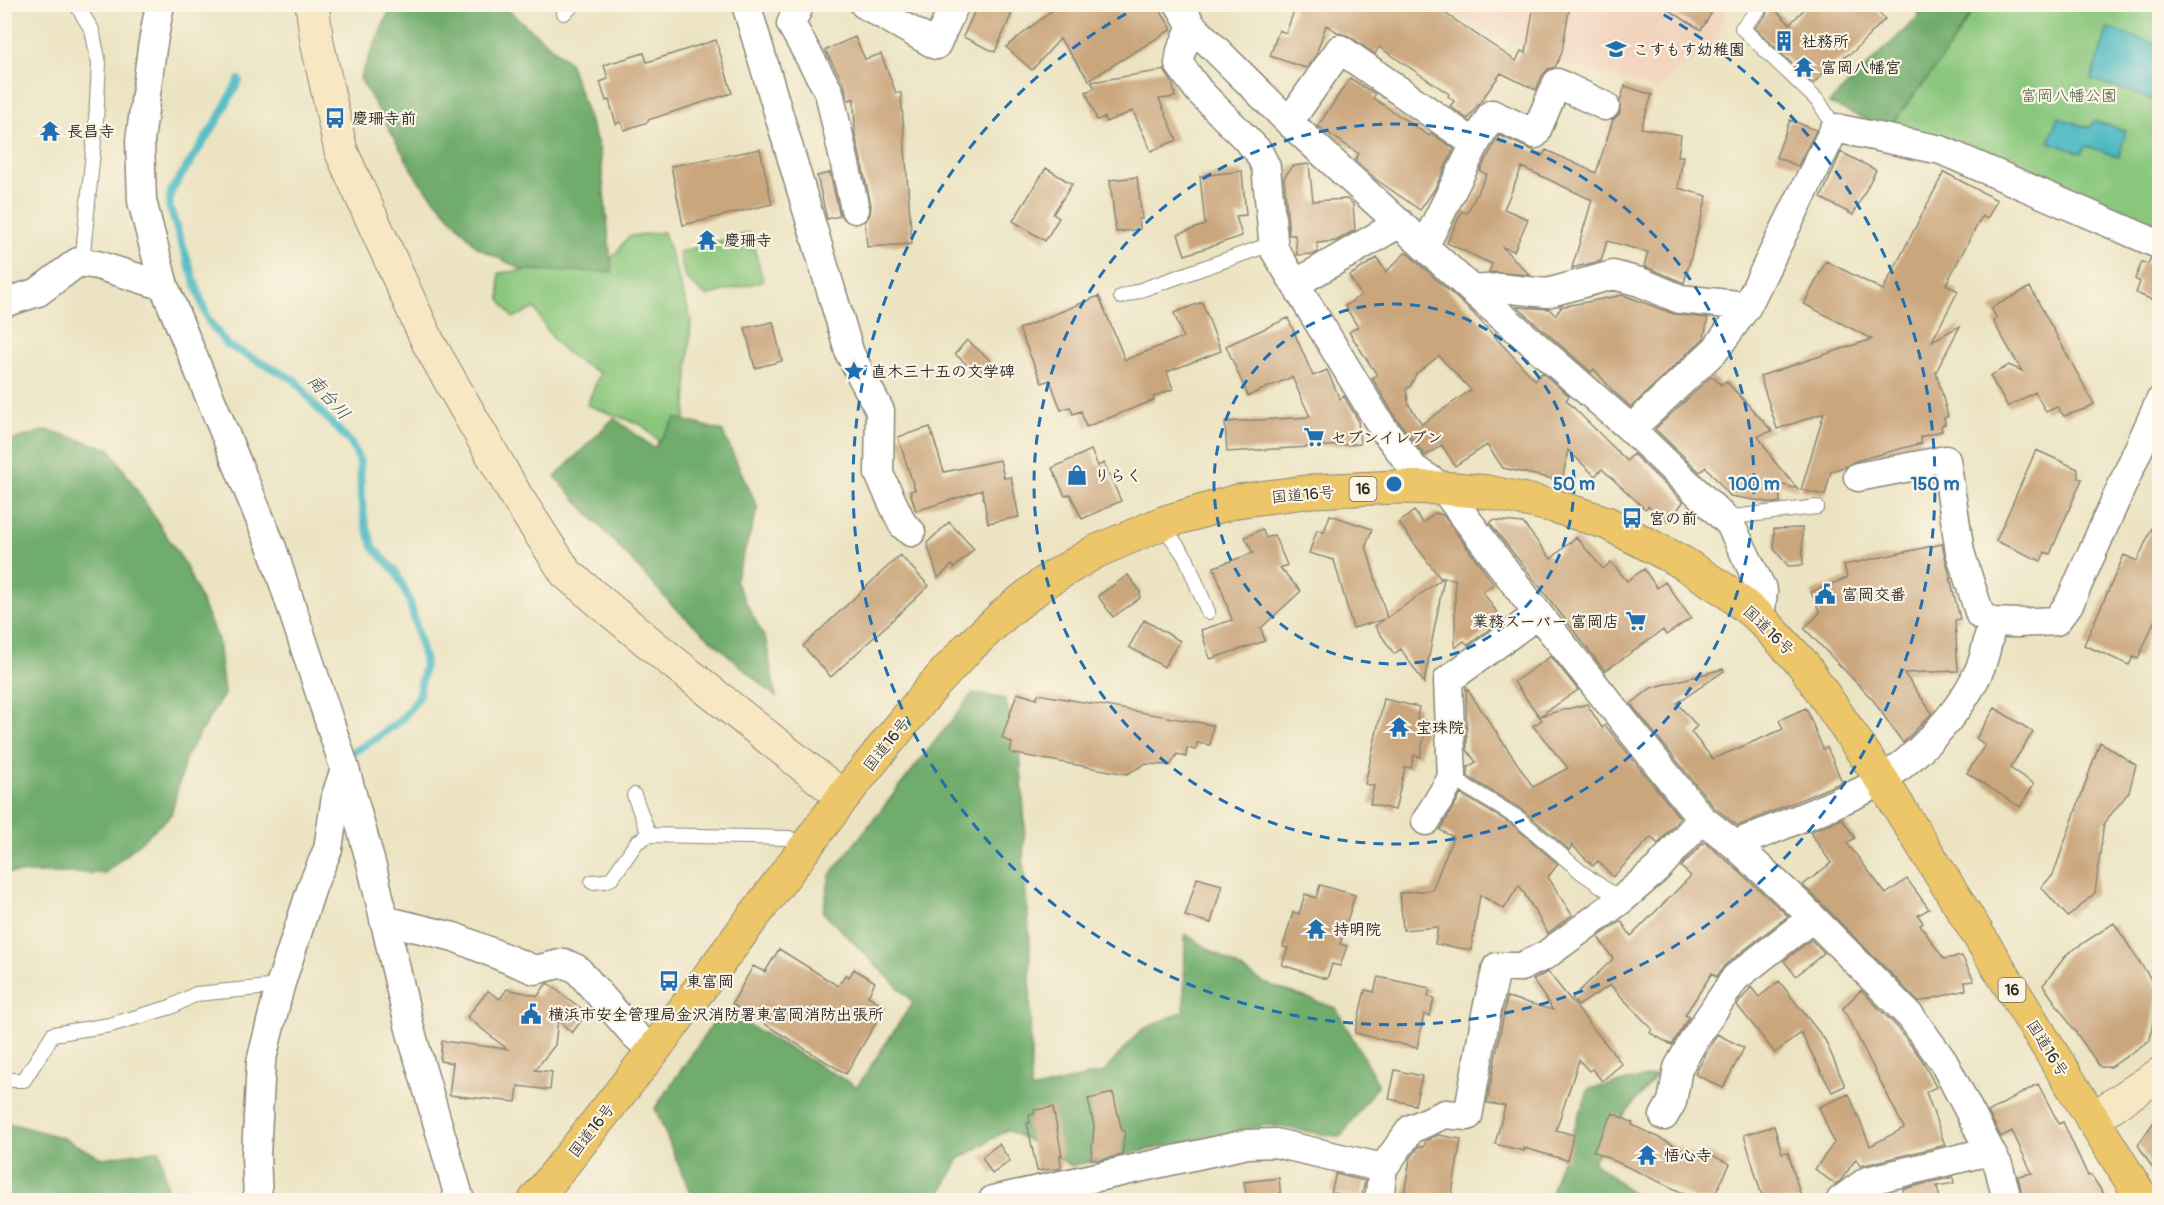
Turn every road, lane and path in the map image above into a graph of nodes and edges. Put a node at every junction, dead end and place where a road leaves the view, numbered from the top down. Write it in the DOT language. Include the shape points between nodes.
graph roads {
  1 [pos="76,4"];
  2 [pos="159,4"];
  3 [pos="312,4"];
  4 [pos="746,4"];
  5 [pos="800,4"];
  6 [pos="864,4"];
  7 [pos="955,4"];
  8 [pos="1754,4"];
  9 [pos="1186,15"];
  10 [pos="1605,106"];
  11 [pos="1289,122"];
  12 [pos="1835,128"];
  13 [pos="1475,144"];
  14 [pos="855,209"];
  15 [pos="1400,223"];
  16 [pos="1274,243"];
  17 [pos="1425,245"];
  18 [pos="2160,245"];
  19 [pos="81,263"];
  20 [pos="1295,284"];
  21 [pos="164,286"];
  22 [pos="1472,290"];
  23 [pos="1121,297"];
  24 [pos="4,303"];
  25 [pos="1748,306"];
  26 [pos="2160,401"];
  27 [pos="1630,429"];
  28 [pos="1858,477"];
  29 [pos="1443,488"];
  30 [pos="1816,507"];
  31 [pos="1724,518"];
  32 [pos="1161,524"];
  33 [pos="911,532"];
  34 [pos="1208,612"];
  35 [pos="1538,614"];
  36 [pos="1760,618"];
  37 [pos="1992,622"];
  38 [pos="345,769"];
  39 [pos="1452,778"];
  40 [pos="1882,780"];
  41 [pos="634,795"];
  42 [pos="843,797"];
  43 [pos="1702,819"];
  44 [pos="1426,821"];
  45 [pos="649,835"];
  46 [pos="1735,844"];
  47 [pos="804,849"];
  48 [pos="592,882"];
  49 [pos="1621,900"];
  50 [pos="1812,918"];
  51 [pos="384,920"];
  52 [pos="280,986"];
  53 [pos="653,1051"];
  54 [pos="2160,1074"];
  55 [pos="4,1080"];
  56 [pos="1664,1116"];
  57 [pos="2092,1119"];
  58 [pos="1990,1150"];
  59 [pos="1383,1168"];
  60 [pos="1070,1192"];
  61 [pos="258,1200"];
  62 [pos="460,1200"];
  63 [pos="535,1200"];
  64 [pos="993,1200"];
  65 [pos="1379,1200"];
  66 [pos="1842,1200"];
  67 [pos="2007,1200"];
  68 [pos="2143,1200"];
  1 -- 19 [label="lane" via="92,30 99,63"];
  2 -- 21 [label="street" via="140,141 141,201"];
  3 -- 42 [label="street" via="341,151 428,342 516,496 566,573"];
  4 -- 33 [label="street" via="850,354 880,411 879,474 903,525"];
  5 -- 14 [label="street" via="790,24 829,92"];
  6 -- 7 [label="street" via="936,45"];
  8 -- 12 [label="lane" via="1759,9 1742,28 1819,102"];
  9 -- 11 [label="street"];
  9 -- 16 [label="street" via="1179,64 1199,92 1258,151 1266,167"];
  10 -- 13 [label="street" via="1557,82 1535,134 1492,114"];
  11 -- 13 [label="street" via="1340,49"];
  11 -- 15 [label="street"];
  12 -- 18 [label="street" via="1941,150"];
  12 -- 25 [label="street"];
  13 -- 17 [label="street"];
  15 -- 17 [label="street"];
  15 -- 20 [label="street"];
  16 -- 20 [label="street"];
  16 -- 23 [label="lane"];
  17 -- 22 [label="street"];
  19 -- 21 [label="street"];
  19 -- 24 [label="street" via="38,292"];
  20 -- 29 [label="street" via="1382,428 1414,469"];
  21 -- 38 [label="street" via="272,548"];
  22 -- 25 [label="street" via="1500,288 1547,293 1613,275 1680,299"];
  22 -- 27 [label="street"];
  25 -- 27 [label="street" via="1716,349"];
  26 -- 37 [label="street" via="2069,604 2056,621"];
  27 -- 31 [label="street"];
  28 -- 37 [label="street" via="1946,460 1960,552 1980,615"];
  29 -- 32 [label="highway, 国道16号 / 16" via="1313,491 1237,501"];
  29 -- 35 [label="street"];
  29 -- 36 [label="highway, 国道16号 / 16" via="1488,492 1554,506 1607,523 1683,563"];
  30 -- 31 [label="lane"];
  31 -- 36 [label="street" via="1764,591"];
  32 -- 34 [label="lane" via="1186,558"];
  32 -- 42 [label="highway, 国道16号 / 16" via="1095,552 1048,580 1008,611 933,686"];
  35 -- 39 [label="street" via="1448,680"];
  35 -- 43 [label="street"];
  36 -- 40 [label="highway, 国道16号 / 16" via="1803,664"];
  37 -- 40 [label="street" via="1981,666 1944,725 1915,755"];
  38 -- 51 [label="street"];
  38 -- 52 [label="street" via="336,796 328,849"];
  39 -- 44 [label="street"];
  39 -- 49 [label="lane" via="1518,818 1581,872"];
  40 -- 46 [label="street"];
  40 -- 57 [label="highway, 国道16号 / 16"];
  41 -- 45 [label="lane"];
  42 -- 47 [label="highway, 国道16号 / 16"];
  43 -- 46 [label="street"];
  43 -- 49 [label="street" via="1658,869"];
  45 -- 47 [label="lane" via="789,838"];
  45 -- 48 [label="lane" via="637,842 612,878"];
  46 -- 50 [label="street"];
  47 -- 53 [label="highway, 国道16号 / 16"];
  49 -- 59 [label="street" via="1546,955 1521,967 1497,967 1468,1116 1445,1114 1411,1129"];
  50 -- 56 [label="street" via="1735,978 1678,1068 1672,1102"];
  50 -- 58 [label="street" via="1911,1017 1943,1061"];
  51 -- 53 [label="street" via="454,937 536,970 564,963 577,969"];
  51 -- 62 [label="street" via="410,1029"];
  52 -- 55 [label="lane" via="196,994 171,1007 110,1024 52,1034 24,1080"];
  52 -- 61 [label="street" via="261,1062"];
  53 -- 63 [label="highway, 国道16号 / 16"];
  54 -- 57 [label="street"];
  57 -- 68 [label="highway, 国道16号 / 16"];
  58 -- 66 [label="street" via="1867,1181"];
  58 -- 67 [label="street" via="1999,1167"];
  59 -- 60 [label="street" via="1275,1143 1247,1144"];
  59 -- 65 [label="street"];
  60 -- 64 [label="street"];
}
